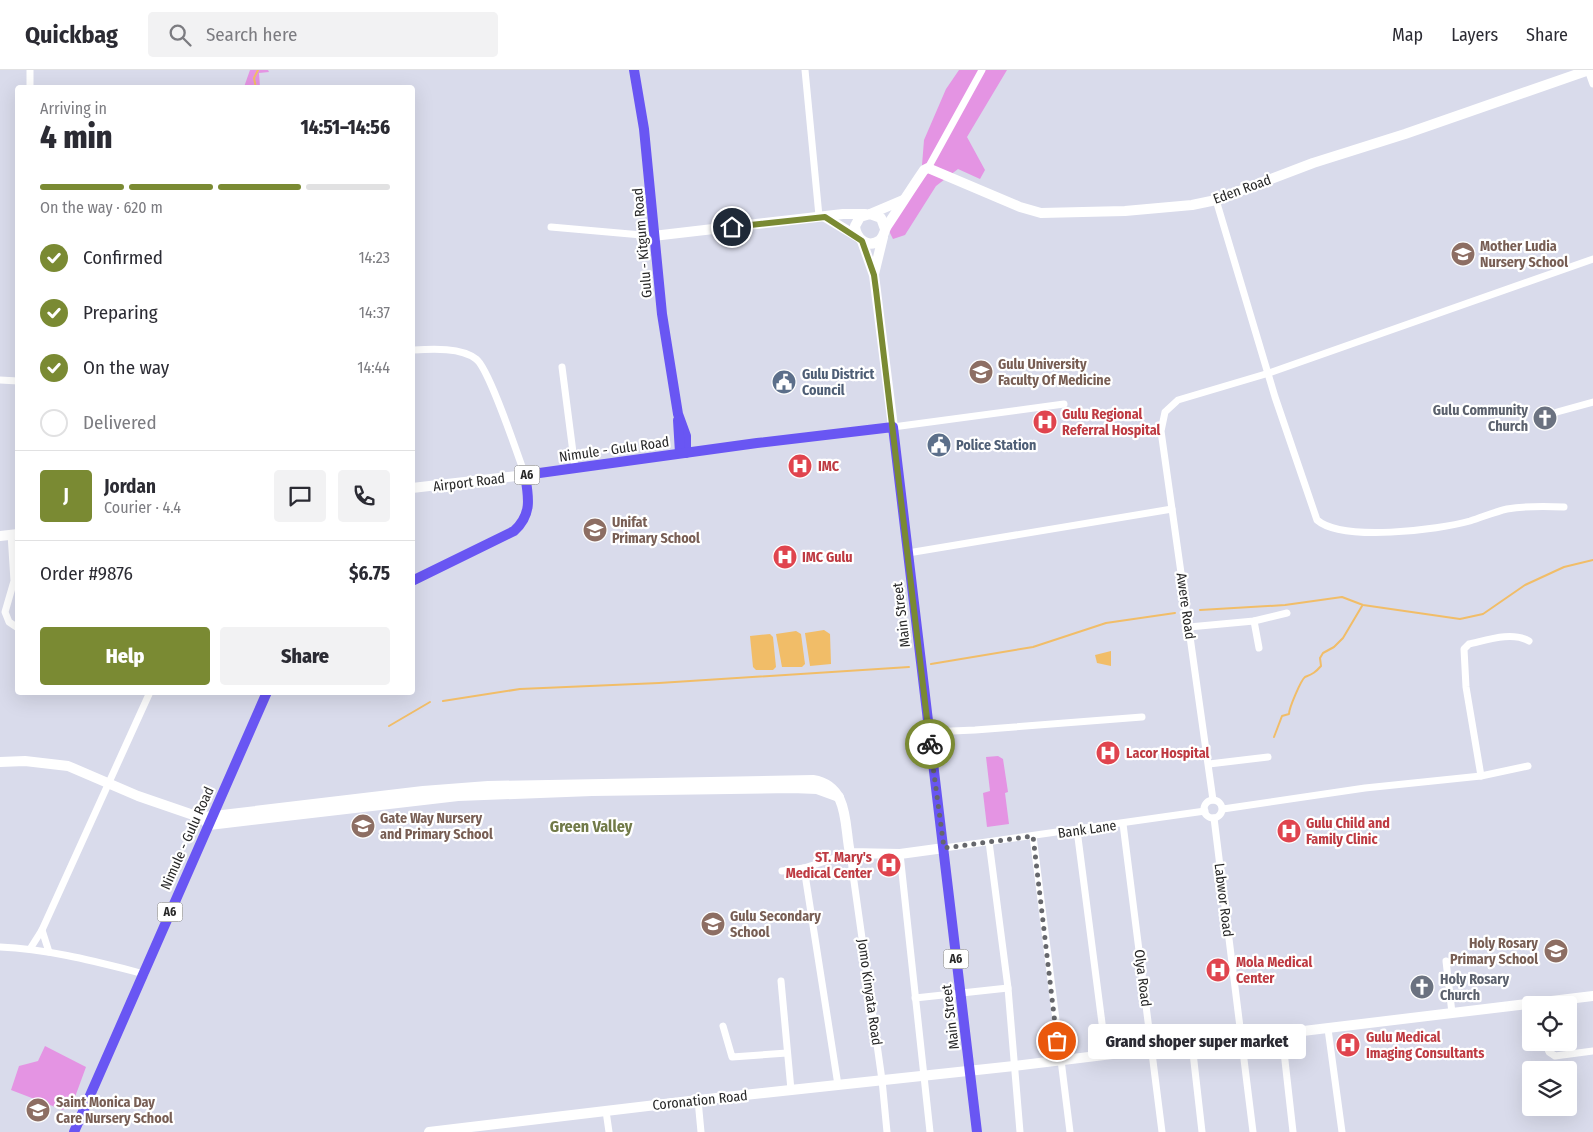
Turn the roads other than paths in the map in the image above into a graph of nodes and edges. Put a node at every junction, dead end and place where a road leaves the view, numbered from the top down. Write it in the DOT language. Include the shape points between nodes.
graph roads {
  1 [pos="30,70"];
  2 [pos="634,70"];
  3 [pos="805,70"];
  4 [pos="982,70"];
  5 [pos="1589,70"];
  6 [pos="1593,84"];
  7 [pos="30,85"];
  8 [pos="928,168"];
  9 [pos="903,200"];
  10 [pos="1216,200"];
  11 [pos="868,214"];
  12 [pos="822,216"];
  13 [pos="551,227"];
  14 [pos="884,233"];
  15 [pos="654,236"];
  16 [pos="860,239"];
  17 [pos="1593,259"];
  18 [pos="874,275"];
  19 [pos="415,350"];
  20 [pos="562,368"];
  21 [pos="1268,373"];
  22 [pos="0,380"];
  23 [pos="15,381"];
  24 [pos="1593,402"];
  25 [pos="1064,404"];
  26 [pos="1557,412"];
  27 [pos="893,426"];
  28 [pos="681,434"];
  29 [pos="700,451"];
  30 [pos="683,453"];
  31 [pos="664,456"];
  32 [pos="575,468"];
  33 [pos="525,475"];
  34 [pos="415,488"];
  35 [pos="1564,507"];
  36 [pos="1172,509"];
  37 [pos="14,534"];
  38 [pos="0,536"];
  39 [pos="908,553"];
  40 [pos="415,580"];
  41 [pos="1287,613"];
  42 [pos="1254,621"];
  43 [pos="15,626"];
  44 [pos="1189,627"];
  45 [pos="1529,641"];
  46 [pos="1259,648"];
  47 [pos="149,695"];
  48 [pos="266,695"];
  49 [pos="1142,717"];
  50 [pos="929,732"];
  51 [pos="1268,757"];
  52 [pos="0,762"];
  53 [pos="1209,764"];
  54 [pos="1528,766"];
  55 [pos="1482,776"];
  56 [pos="110,784"];
  57 [pos="1213,800"];
  58 [pos="1223,809"];
  59 [pos="1205,810"];
  60 [pos="1214,818"];
  61 [pos="208,820"];
  62 [pos="1123,824"];
  63 [pos="1077,830"];
  64 [pos="1033,836"];
  65 [pos="989,842"];
  66 [pos="944,848"];
  67 [pos="850,853"];
  68 [pos="900,854"];
  69 [pos="804,868"];
  70 [pos="782,871"];
  71 [pos="42,930"];
  72 [pos="0,947"];
  73 [pos="30,949"];
  74 [pos="48,952"];
  75 [pos="1446,961"];
  76 [pos="145,974"];
  77 [pos="781,981"];
  78 [pos="1008,988"];
  79 [pos="961,992"];
  80 [pos="1593,996"];
  81 [pos="915,998"];
  82 [pos="1577,999"];
  83 [pos="1522,1006"];
  84 [pos="1452,1013"];
  85 [pos="723,1026"];
  86 [pos="1328,1029"];
  87 [pos="1282,1034"];
  88 [pos="1242,1039"];
  89 [pos="1192,1044"];
  90 [pos="1152,1049"];
  91 [pos="1549,1051"];
  92 [pos="1593,1051"];
  93 [pos="787,1053"];
  94 [pos="1106,1054"];
  95 [pos="1060,1060"];
  96 [pos="1014,1066"];
  97 [pos="970,1071"];
  98 [pos="922,1076"];
  99 [pos="882,1080"];
  100 [pos="838,1085"];
  101 [pos="791,1090"];
  102 [pos="698,1100"];
  103 [pos="606,1111"];
  104 [pos="74,1132"];
  105 [pos="429,1132"];
  106 [pos="609,1132"];
  107 [pos="701,1132"];
  108 [pos="887,1132"];
  109 [pos="930,1132"];
  110 [pos="977,1132"];
  111 [pos="1020,1132"];
  112 [pos="1070,1132"];
  113 [pos="1162,1132"];
  114 [pos="1202,1132"];
  115 [pos="1253,1132"];
  116 [pos="1293,1132"];
  117 [pos="1342,1132"];
  1 -- 7 [label="street"];
  2 -- 15 [label="main road, Gulu - Kitgum Road" via="644,129"];
  3 -- 12 [label="street"];
  4 -- 8 [label="street"];
  5 -- 6 [label="street"];
  5 -- 10 [label="street, Eden Road" via="1313,163"];
  8 -- 9 [label="street"];
  8 -- 10 [label="street, Eden Road" via="1041,213 1125,211"];
  9 -- 11 [label="street"];
  9 -- 14 [label="street"];
  10 -- 21 [label="street"];
  11 -- 12 [label="street"];
  11 -- 14 [label="street" via="881,218"];
  11 -- 16 [label="street" via="857,221 856,232"];
  12 -- 15 [label="street"];
  12 -- 16 [label="street"];
  13 -- 15 [label="street"];
  14 -- 16 [label="street" via="871,243"];
  14 -- 18 [label="street"];
  15 -- 28 [label="main road, Gulu - Kitgum Road" via="662,314"];
  16 -- 18 [label="street"];
  17 -- 21 [label="street"];
  18 -- 27 [label="street, Main Street"];
  19 -- 33 [label="street" via="460,352 477,360 493,391"];
  20 -- 32 [label="street"];
  21 -- 35 [label="street" via="1317,520 1329,528 1368,533 1397,531 1469,521 1508,509"];
  21 -- 36 [label="street, Awere Road" via="1178,400 1165,412 1161,430"];
  22 -- 23 [label="street"];
  24 -- 26 [label="street"];
  25 -- 27 [label="street"];
  27 -- 29 [label="main road, A6"];
  27 -- 39 [label="main road, Main Street / A6"];
  28 -- 29 [label="main road"];
  28 -- 30 [label="main road, Gulu - Kitgum Road"];
  28 -- 31 [label="main road"];
  29 -- 30 [label="main road, Nimule - Gulu Road / A6"];
  30 -- 31 [label="main road, Nimule - Gulu Road / A6"];
  31 -- 32 [label="main road, Nimule - Gulu Road / A6"];
  32 -- 33 [label="main road, Nimule - Gulu Road / A6"];
  33 -- 34 [label="street, Airport Road"];
  33 -- 40 [label="main road, A6" via="529,508 522,524 514,531"];
  36 -- 39 [label="street"];
  36 -- 44 [label="street, Awere Road"];
  37 -- 38 [label="street"];
  37 -- 43 [label="street" via="14,581 5,612 9,622"];
  39 -- 50 [label="main road, Main Street / A6"];
  41 -- 42 [label="street"];
  42 -- 44 [label="street"];
  42 -- 46 [label="street"];
  44 -- 53 [label="street, Awere Road"];
  45 -- 55 [label="street" via="1511,636 1468,644 1464,649 1466,687"];
  47 -- 56 [label="street"];
  48 -- 61 [label="main road, Nimule - Gulu Road / A6"];
  49 -- 50 [label="street"];
  50 -- 66 [label="main road, Main Street / A6"];
  51 -- 53 [label="street"];
  52 -- 56 [label="street" via="68,766"];
  53 -- 57 [label="street, Awere Road"];
  54 -- 55 [label="street"];
  55 -- 58 [label="street" via="1365,788"];
  56 -- 61 [label="street"];
  56 -- 71 [label="street"];
  57 -- 58 [label="street" via="1219,802"];
  57 -- 59 [label="street" via="1206,804"];
  58 -- 60 [label="street"];
  59 -- 60 [label="street"];
  59 -- 62 [label="street, Bank Lane"];
  60 -- 88 [label="street, Labwor Road"];
  61 -- 67 [label="street" via="538,789 817,789 839,797 845,812"];
  61 -- 76 [label="main road, Nimule - Gulu Road / A6"];
  62 -- 63 [label="street, Bank Lane"];
  62 -- 90 [label="street, Olya Road"];
  63 -- 64 [label="street, Bank Lane"];
  63 -- 94 [label="street"];
  64 -- 65 [label="street, Bank Lane"];
  64 -- 95 [label="street"];
  65 -- 66 [label="street, Bank Lane"];
  65 -- 78 [label="street"];
  66 -- 68 [label="street, Bank Lane"];
  66 -- 79 [label="main road, Main Street / A6"];
  67 -- 68 [label="street, Bank Lane"];
  67 -- 69 [label="street"];
  67 -- 99 [label="street, Jomo Kinyata Road"];
  68 -- 81 [label="street"];
  69 -- 70 [label="street"];
  69 -- 100 [label="street"];
  71 -- 73 [label="street"];
  71 -- 74 [label="street"];
  72 -- 73 [label="street"];
  73 -- 74 [label="street"];
  74 -- 76 [label="street"];
  75 -- 84 [label="street"];
  76 -- 104 [label="main road, Nimule - Gulu Road / A6"];
  77 -- 93 [label="street"];
  78 -- 79 [label="street"];
  78 -- 96 [label="street"];
  79 -- 81 [label="street"];
  79 -- 97 [label="main road, Main Street / A6"];
  80 -- 82 [label="street, Coronation Road"];
  81 -- 98 [label="street"];
  83 -- 84 [label="street, Coronation Road"];
  84 -- 86 [label="street, Coronation Road"];
  85 -- 93 [label="street" via="732,1057"];
  86 -- 87 [label="street, Coronation Road"];
  86 -- 117 [label="street"];
  87 -- 88 [label="street, Coronation Road"];
  87 -- 116 [label="street"];
  88 -- 89 [label="street, Coronation Road"];
  88 -- 115 [label="street, Labwor Road"];
  89 -- 90 [label="street, Coronation Road"];
  89 -- 114 [label="street"];
  90 -- 94 [label="street, Coronation Road"];
  90 -- 113 [label="street, Olya Road"];
  91 -- 92 [label="street" via="1555,1056"];
  93 -- 101 [label="street"];
  94 -- 95 [label="street, Coronation Road"];
  95 -- 96 [label="street, Coronation Road"];
  95 -- 112 [label="street"];
  96 -- 97 [label="street, Coronation Road"];
  96 -- 111 [label="street"];
  97 -- 98 [label="street, Coronation Road"];
  97 -- 110 [label="main road, A6"];
  98 -- 99 [label="street, Coronation Road"];
  98 -- 109 [label="street"];
  99 -- 100 [label="street, Coronation Road"];
  99 -- 108 [label="street, Jomo Kinyata Road"];
  100 -- 101 [label="street, Coronation Road"];
  101 -- 102 [label="street, Coronation Road"];
  102 -- 103 [label="street, Coronation Road"];
  102 -- 107 [label="street"];
  103 -- 105 [label="street, Coronation Road"];
  103 -- 106 [label="street"];
}
